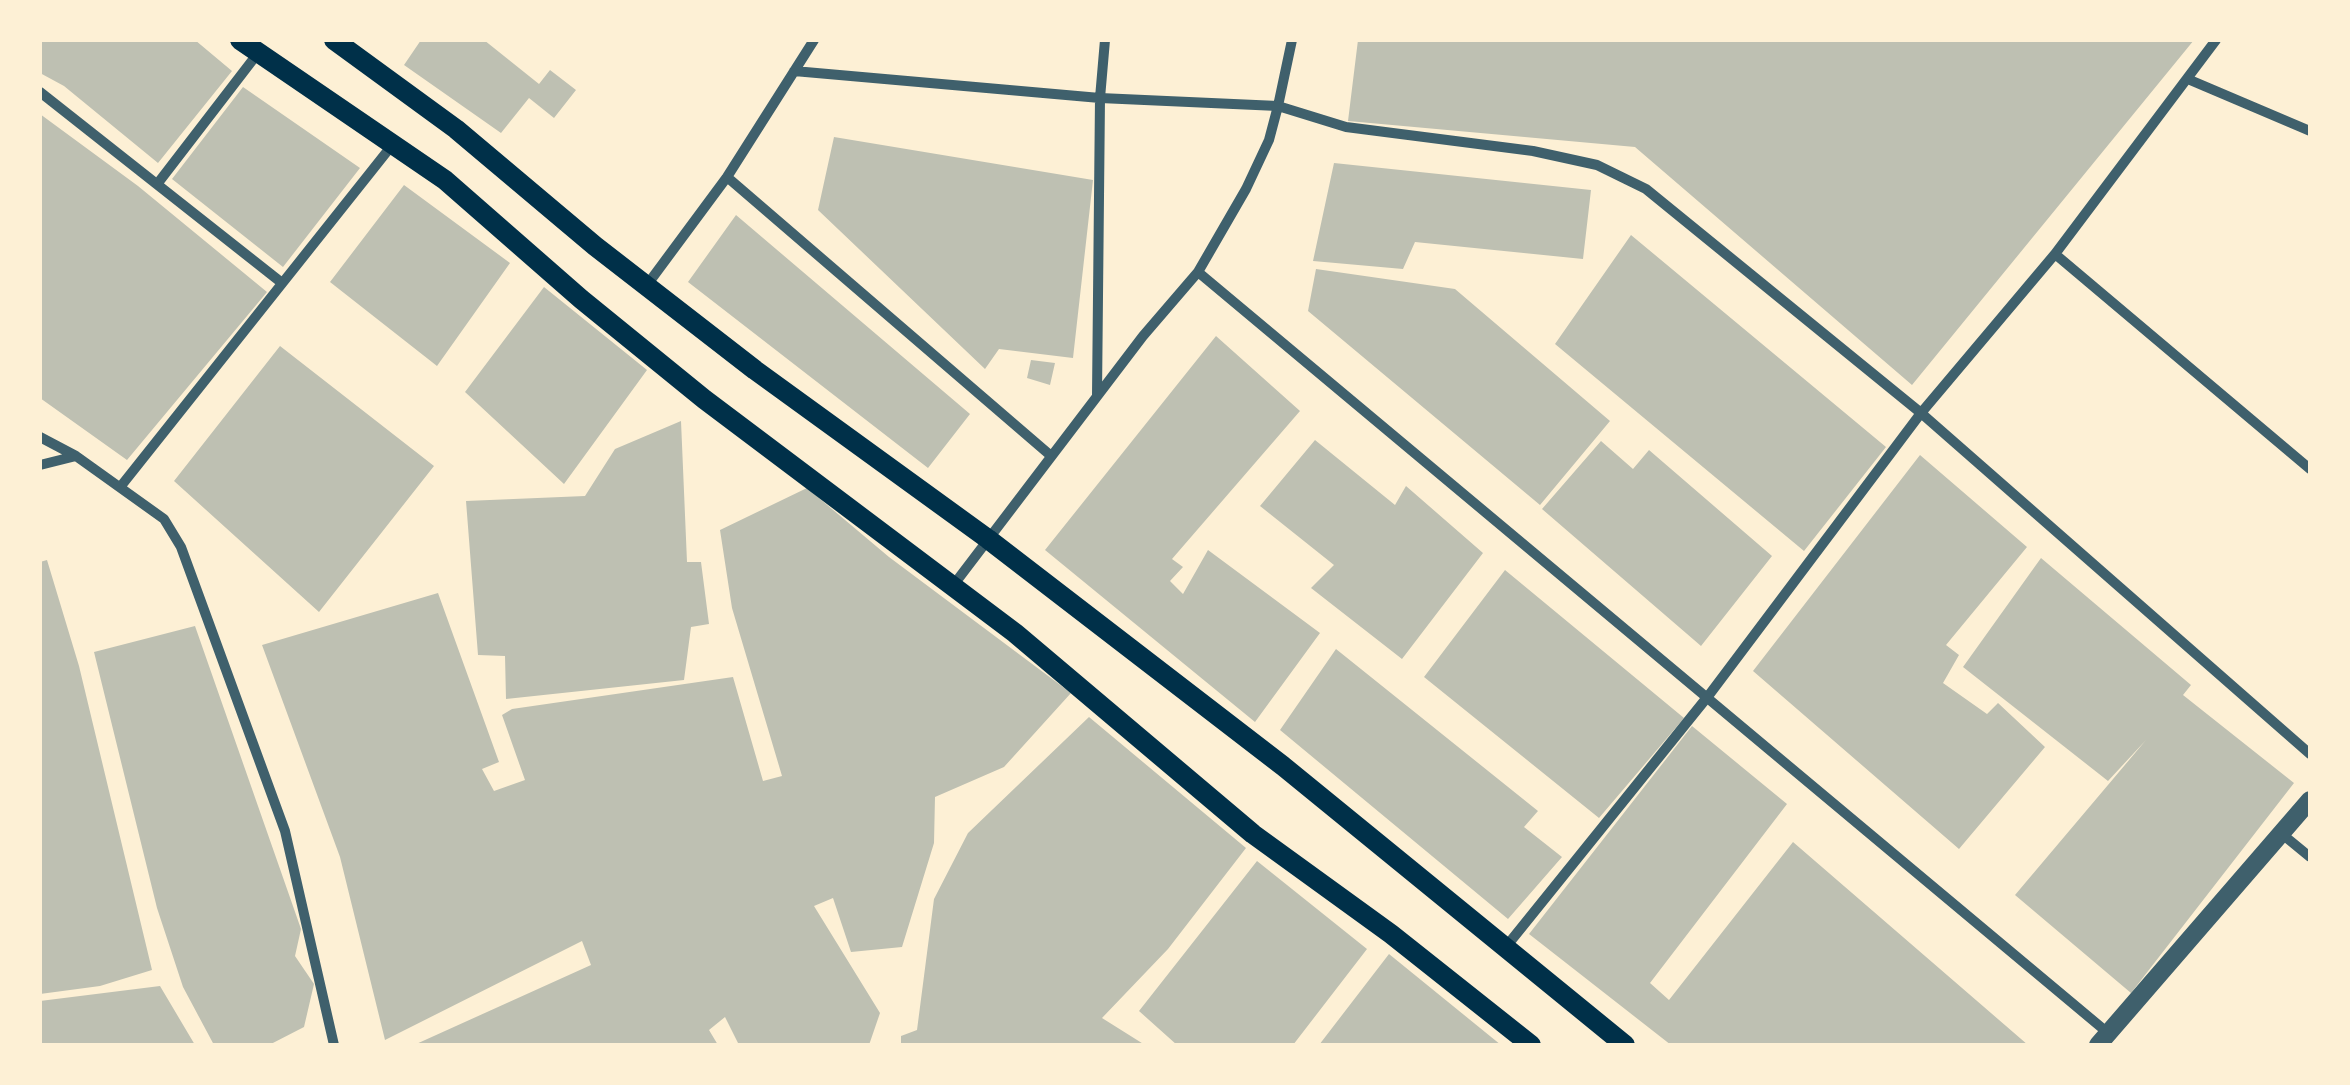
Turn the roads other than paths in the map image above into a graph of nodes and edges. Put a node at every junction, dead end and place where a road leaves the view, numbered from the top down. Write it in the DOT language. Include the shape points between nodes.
graph roads {
  1 [pos="240,40"];
  2 [pos="334,40"];
  3 [pos="814,40"];
  4 [pos="1105,40"];
  5 [pos="1292,40"];
  6 [pos="2216,40"];
  7 [pos="259,53"];
  8 [pos="794,71"];
  9 [pos="2190,80"];
  10 [pos="40,92"];
  11 [pos="1100,98"];
  12 [pos="1278,106"];
  13 [pos="2310,130"];
  14 [pos="393,144"];
  15 [pos="727,177"];
  16 [pos="158,183"];
  17 [pos="2055,254"];
  18 [pos="1198,272"];
  19 [pos="282,283"];
  20 [pos="647,284"];
  21 [pos="1097,396"];
  22 [pos="1921,413"];
  23 [pos="40,437"];
  24 [pos="1050,455"];
  25 [pos="76,456"];
  26 [pos="40,465"];
  27 [pos="2310,469"];
  28 [pos="121,486"];
  29 [pos="988,539"];
  30 [pos="952,587"];
  31 [pos="1709,695"];
  32 [pos="2310,754"];
  33 [pos="2310,800"];
  34 [pos="2282,834"];
  35 [pos="2310,856"];
  36 [pos="1504,949"];
  37 [pos="2103,1039"];
  38 [pos="334,1045"];
  39 [pos="1531,1045"];
  40 [pos="1625,1045"];
  1 -- 7 [label="main road"];
  2 -- 20 [label="main road"];
  3 -- 8 [label="street"];
  4 -- 11 [label="street"];
  5 -- 12 [label="street"];
  6 -- 9 [label="street"];
  7 -- 14 [label="main road"];
  7 -- 16 [label="street"];
  8 -- 11 [label="street"];
  8 -- 15 [label="street"];
  9 -- 13 [label="street"];
  9 -- 17 [label="street"];
  10 -- 16 [label="street"];
  11 -- 12 [label="street"];
  11 -- 21 [label="street"];
  12 -- 18 [label="street" via="1246,189"];
  12 -- 22 [label="street" via="1346,127 1597,165 1646,189"];
  14 -- 19 [label="street"];
  14 -- 30 [label="main road" via="446,180 704,398"];
  15 -- 20 [label="street"];
  15 -- 24 [label="street"];
  16 -- 19 [label="street"];
  17 -- 22 [label="street"];
  17 -- 27 [label="street"];
  18 -- 21 [label="street"];
  18 -- 31 [label="street"];
  19 -- 28 [label="street"];
  20 -- 29 [label="main road"];
  21 -- 24 [label="street"];
  22 -- 31 [label="street"];
  22 -- 32 [label="street"];
  23 -- 25 [label="street"];
  24 -- 29 [label="street"];
  25 -- 26 [label="street"];
  25 -- 28 [label="street"];
  28 -- 38 [label="street" via="164,519 212,628 285,831"];
  29 -- 30 [label="street"];
  29 -- 36 [label="main road" via="1282,766"];
  30 -- 39 [label="main road" via="1254,834"];
  31 -- 36 [label="street"];
  31 -- 37 [label="street"];
  33 -- 34 [label="street"];
  34 -- 35 [label="street"];
  34 -- 37 [label="street"];
  36 -- 40 [label="main road"];
}
